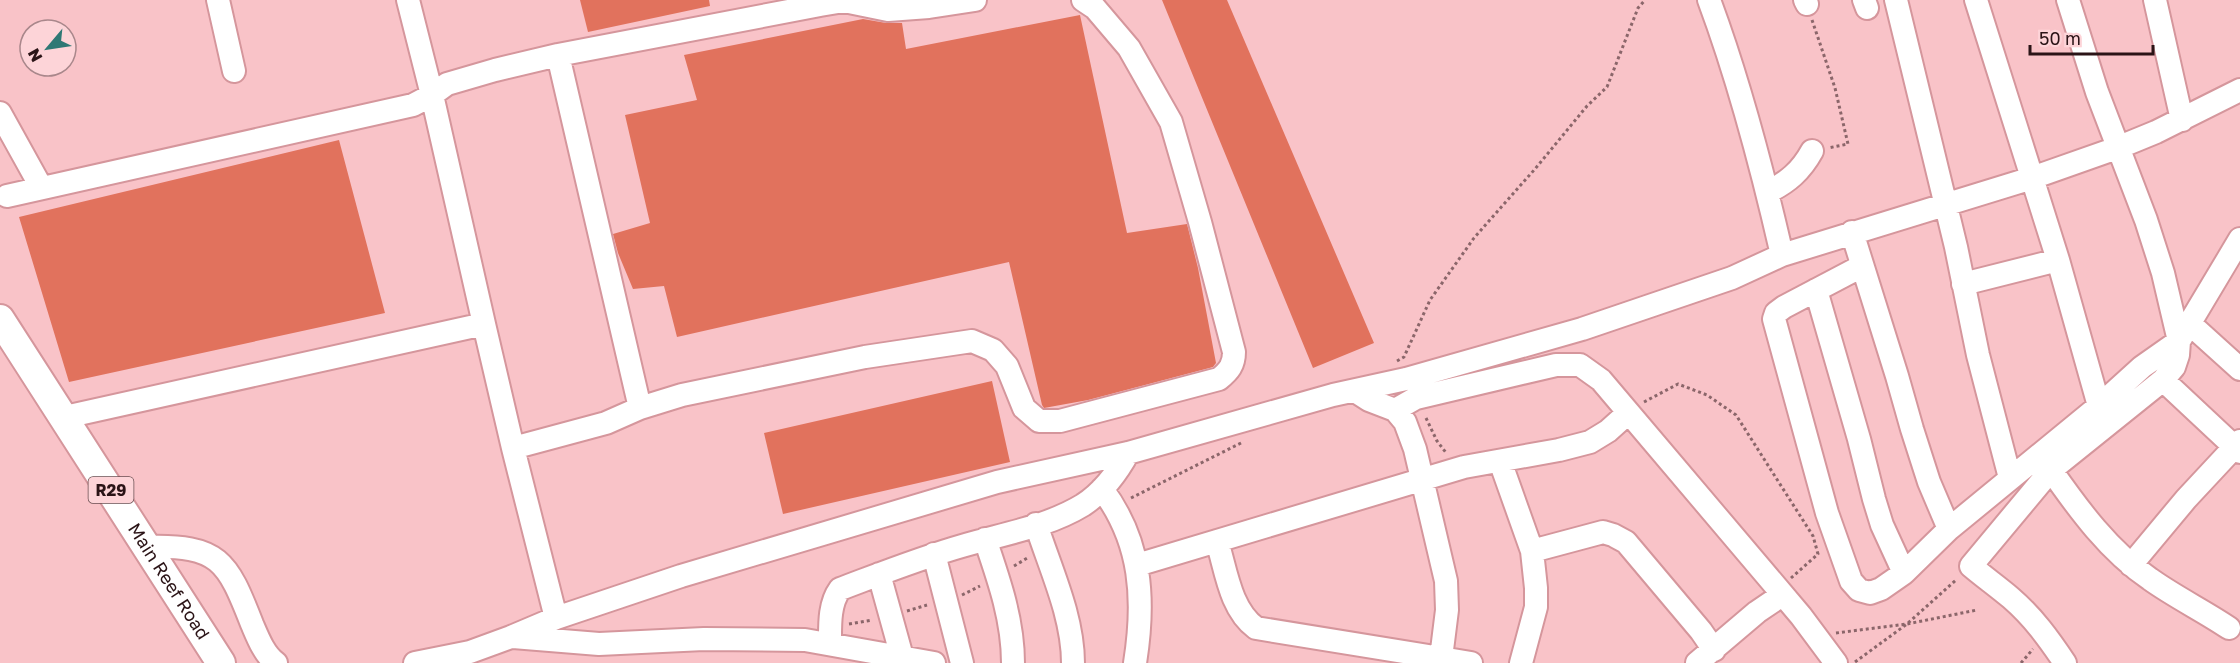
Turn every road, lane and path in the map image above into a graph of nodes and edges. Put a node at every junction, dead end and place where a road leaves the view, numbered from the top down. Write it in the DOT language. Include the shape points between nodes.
graph roads {
  1 [pos="218,0"];
  2 [pos="408,0"];
  3 [pos="975,0"];
  4 [pos="1083,0"];
  5 [pos="1645,0"];
  6 [pos="1709,0"];
  7 [pos="1896,0"];
  8 [pos="1976,0"];
  9 [pos="2068,0"];
  10 [pos="2155,0"];
  11 [pos="859,2"];
  12 [pos="1806,2"];
  13 [pos="558,55"];
  14 [pos="234,71"];
  15 [pos="2240,90"];
  16 [pos="432,95"];
  17 [pos="0,113"];
  18 [pos="2182,120"];
  19 [pos="2117,148"];
  20 [pos="1812,151"];
  21 [pos="2032,178"];
  22 [pos="41,187"];
  23 [pos="1768,192"];
  24 [pos="7,195"];
  25 [pos="1944,203"];
  26 [pos="1852,232"];
  27 [pos="2240,239"];
  28 [pos="1782,255"];
  29 [pos="2058,260"];
  30 [pos="1862,266"];
  31 [pos="1963,284"];
  32 [pos="1816,290"];
  33 [pos="0,319"];
  34 [pos="484,324"];
  35 [pos="2184,332"];
  36 [pos="1396,361"];
  37 [pos="2240,369"];
  38 [pos="2163,380"];
  39 [pos="1355,391"];
  40 [pos="1416,398"];
  41 [pos="2099,406"];
  42 [pos="640,408"];
  43 [pos="1395,410"];
  44 [pos="1628,413"];
  45 [pos="65,417"];
  46 [pos="2238,446"];
  47 [pos="513,448"];
  48 [pos="1128,453"];
  49 [pos="1500,461"];
  50 [pos="1464,467"];
  51 [pos="2051,470"];
  52 [pos="2010,478"];
  53 [pos="1422,479"];
  54 [pos="1102,489"];
  55 [pos="1036,524"];
  56 [pos="1949,529"];
  57 [pos="985,539"];
  58 [pos="1217,541"];
  59 [pos="147,547"];
  60 [pos="1532,551"];
  61 [pos="934,554"];
  62 [pos="2130,565"];
  63 [pos="1137,566"];
  64 [pos="1971,566"];
  65 [pos="1904,573"];
  66 [pos="879,574"];
  67 [pos="1782,595"];
  68 [pos="1977,610"];
  69 [pos="555,618"];
  70 [pos="1907,624"];
  71 [pos="2229,628"];
  72 [pos="1816,635"];
  73 [pos="512,637"];
  74 [pos="830,644"];
  75 [pos="1705,656"];
  76 [pos="902,657"];
  77 [pos="1441,661"];
  78 [pos="221,663"];
  79 [pos="276,663"];
  80 [pos="415,663"];
  81 [pos="934,663"];
  82 [pos="962,663"];
  83 [pos="1013,663"];
  84 [pos="1073,663"];
  85 [pos="1135,663"];
  86 [pos="1471,663"];
  87 [pos="1521,663"];
  88 [pos="1836,663"];
  89 [pos="1853,663"];
  90 [pos="2065,663"];
  1 -- 14 [label="street"];
  2 -- 16 [label="street"];
  3 -- 11 [label="street" via="888,10"];
  4 -- 42 [label="street" via="1129,48 1171,122 1234,352 1234,363 1227,373 1219,379 1060,421 1039,421 1024,408 1007,366 993,350 972,341 865,357 682,395"];
  5 -- 36 [label="path" via="1638,8 1607,87 1474,238 1430,300 1404,357"];
  6 -- 23 [label="street" via="1741,93"];
  7 -- 25 [label="street"];
  8 -- 21 [label="street"];
  9 -- 19 [label="street"];
  10 -- 18 [label="street"];
  11 -- 13 [label="street" via="820,5"];
  12 -- 20 [label="path" via="1848,144"];
  13 -- 16 [label="street" via="447,84"];
  13 -- 42 [label="street"];
  15 -- 18 [label="street"];
  16 -- 22 [label="street" via="413,105"];
  16 -- 34 [label="street"];
  17 -- 22 [label="street"];
  18 -- 19 [label="street"];
  19 -- 21 [label="street"];
  19 -- 35 [label="street"];
  20 -- 23 [label="street" via="1792,178"];
  21 -- 25 [label="street"];
  21 -- 29 [label="street"];
  22 -- 24 [label="street"];
  23 -- 28 [label="street"];
  25 -- 26 [label="street"];
  25 -- 31 [label="street"];
  26 -- 28 [label="street"];
  26 -- 30 [label="street"];
  27 -- 35 [label="street"];
  28 -- 39 [label="street" via="1732,278 1582,328"];
  29 -- 31 [label="street"];
  29 -- 41 [label="street"];
  30 -- 32 [label="street"];
  30 -- 56 [label="street" via="1929,482"];
  31 -- 52 [label="street"];
  32 -- 65 [label="street" via="1877,508"];
  32 -- 65 [label="street" via="1784,307 1774,319 1827,513 1851,580 1860,590 1870,593 1881,589"];
  33 -- 45 [label="main road, Main Reef Road / R29"];
  34 -- 45 [label="street"];
  34 -- 47 [label="street"];
  35 -- 37 [label="street"];
  35 -- 38 [label="street" via="2174,367"];
  35 -- 41 [label="street"];
  38 -- 46 [label="street"];
  38 -- 51 [label="street"];
  39 -- 43 [label="street"];
  39 -- 48 [label="street"];
  40 -- 43 [label="street"];
  40 -- 44 [label="street" via="1556,365 1580,365 1601,380"];
  40 -- 50 [label="path" via="1437,441 1451,459"];
  41 -- 52 [label="street"];
  42 -- 47 [label="street" via="606,423"];
  43 -- 53 [label="street" via="1405,422"];
  44 -- 49 [label="street" via="1590,442"];
  44 -- 67 [label="street"];
  44 -- 67 [label="path" via="1678,384 1707,395 1736,415 1813,536 1818,554 1790,579"];
  45 -- 59 [label="main road, Main Reef Road / R29"];
  46 -- 62 [label="street"];
  47 -- 69 [label="street"];
  48 -- 54 [label="street"];
  48 -- 69 [label="street" via="997,482 681,576"];
  49 -- 50 [label="street"];
  49 -- 60 [label="street"];
  50 -- 53 [label="street"];
  51 -- 62 [label="street" via="2082,513"];
  51 -- 64 [label="street"];
  52 -- 56 [label="street"];
  53 -- 58 [label="street"];
  53 -- 77 [label="street" via="1446,581"];
  54 -- 55 [label="street" via="1061,517"];
  54 -- 63 [label="street" via="1115,505"];
  55 -- 57 [label="street"];
  55 -- 84 [label="street" via="1063,608"];
  56 -- 65 [label="street"];
  57 -- 61 [label="street"];
  57 -- 83 [label="street" via="1006,605"];
  58 -- 63 [label="street"];
  58 -- 77 [label="street" via="1237,606 1245,620 1256,628"];
  59 -- 78 [label="main road, Main Reef Road / R29"];
  59 -- 79 [label="street" via="191,549 220,561 233,580 258,640"];
  60 -- 75 [label="street" via="1603,531 1626,542 1694,624"];
  60 -- 87 [label="street" via="1536,606"];
  61 -- 66 [label="street"];
  61 -- 82 [label="street"];
  62 -- 71 [label="street"];
  63 -- 85 [label="street" via="1141,621"];
  64 -- 70 [label="path"];
  64 -- 90 [label="street" via="2031,617"];
  66 -- 74 [label="street" via="840,589 834,597"];
  66 -- 76 [label="street"];
  67 -- 72 [label="street"];
  67 -- 75 [label="street"];
  68 -- 70 [label="path"];
  69 -- 73 [label="street"];
  70 -- 72 [label="path"];
  70 -- 89 [label="path"];
  72 -- 88 [label="street"];
  73 -- 74 [label="street" via="599,644 758,638"];
  73 -- 80 [label="street" via="470,652"];
  74 -- 76 [label="street"];
  76 -- 81 [label="street"];
  77 -- 86 [label="street"];
}
